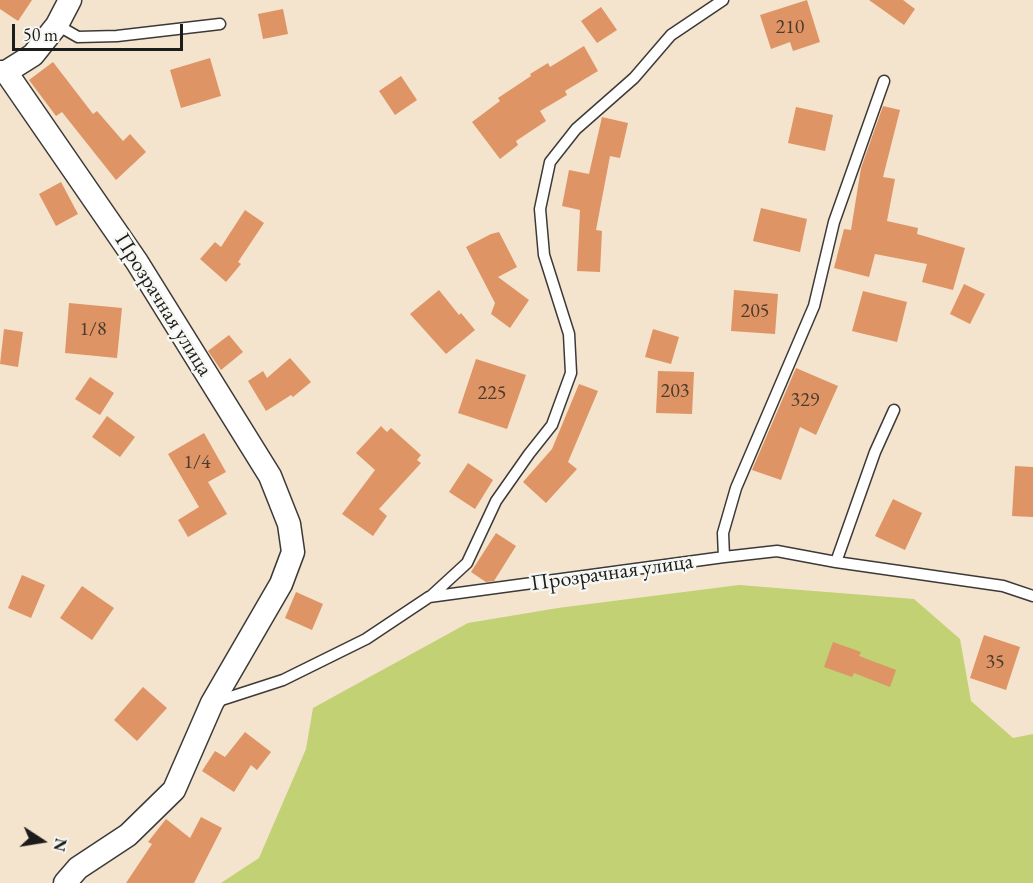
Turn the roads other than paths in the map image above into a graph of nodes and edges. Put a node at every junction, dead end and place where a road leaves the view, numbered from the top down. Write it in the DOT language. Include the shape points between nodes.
graph roads {
  1 [pos="70,0"];
  2 [pos="723,0"];
  3 [pos="220,24"];
  4 [pos="57,25"];
  5 [pos="3,72"];
  6 [pos="885,81"];
  7 [pos="894,410"];
  8 [pos="724,557"];
  9 [pos="836,562"];
  10 [pos="1033,596"];
  11 [pos="429,597"];
  12 [pos="212,703"];
  13 [pos="65,883"];
  1 -- 4 [label="street, Прозрачная улица"];
  2 -- 11 [label="lane" via="671,35 634,78 576,129 550,162 540,209 544,255 569,334 571,373 552,425 496,501 467,562"];
  3 -- 4 [label="lane" via="78,37"];
  4 -- 5 [label="street, Прозрачная улица" via="33,56"];
  5 -- 12 [label="street, Прозрачная улица" via="137,262 270,476 289,524 294,552 281,584"];
  6 -- 8 [label="lane" via="834,222 814,306 736,488 723,533"];
  7 -- 9 [label="lane"];
  8 -- 9 [label="lane, Прозрачная улица" via="777,550"];
  8 -- 11 [label="lane, Прозрачная улица"];
  9 -- 10 [label="lane, Прозрачная улица" via="1003,586"];
  11 -- 12 [label="lane, Прозрачная улица" via="366,639 283,680"];
  12 -- 13 [label="street" via="174,790 128,835 78,868"];
}
